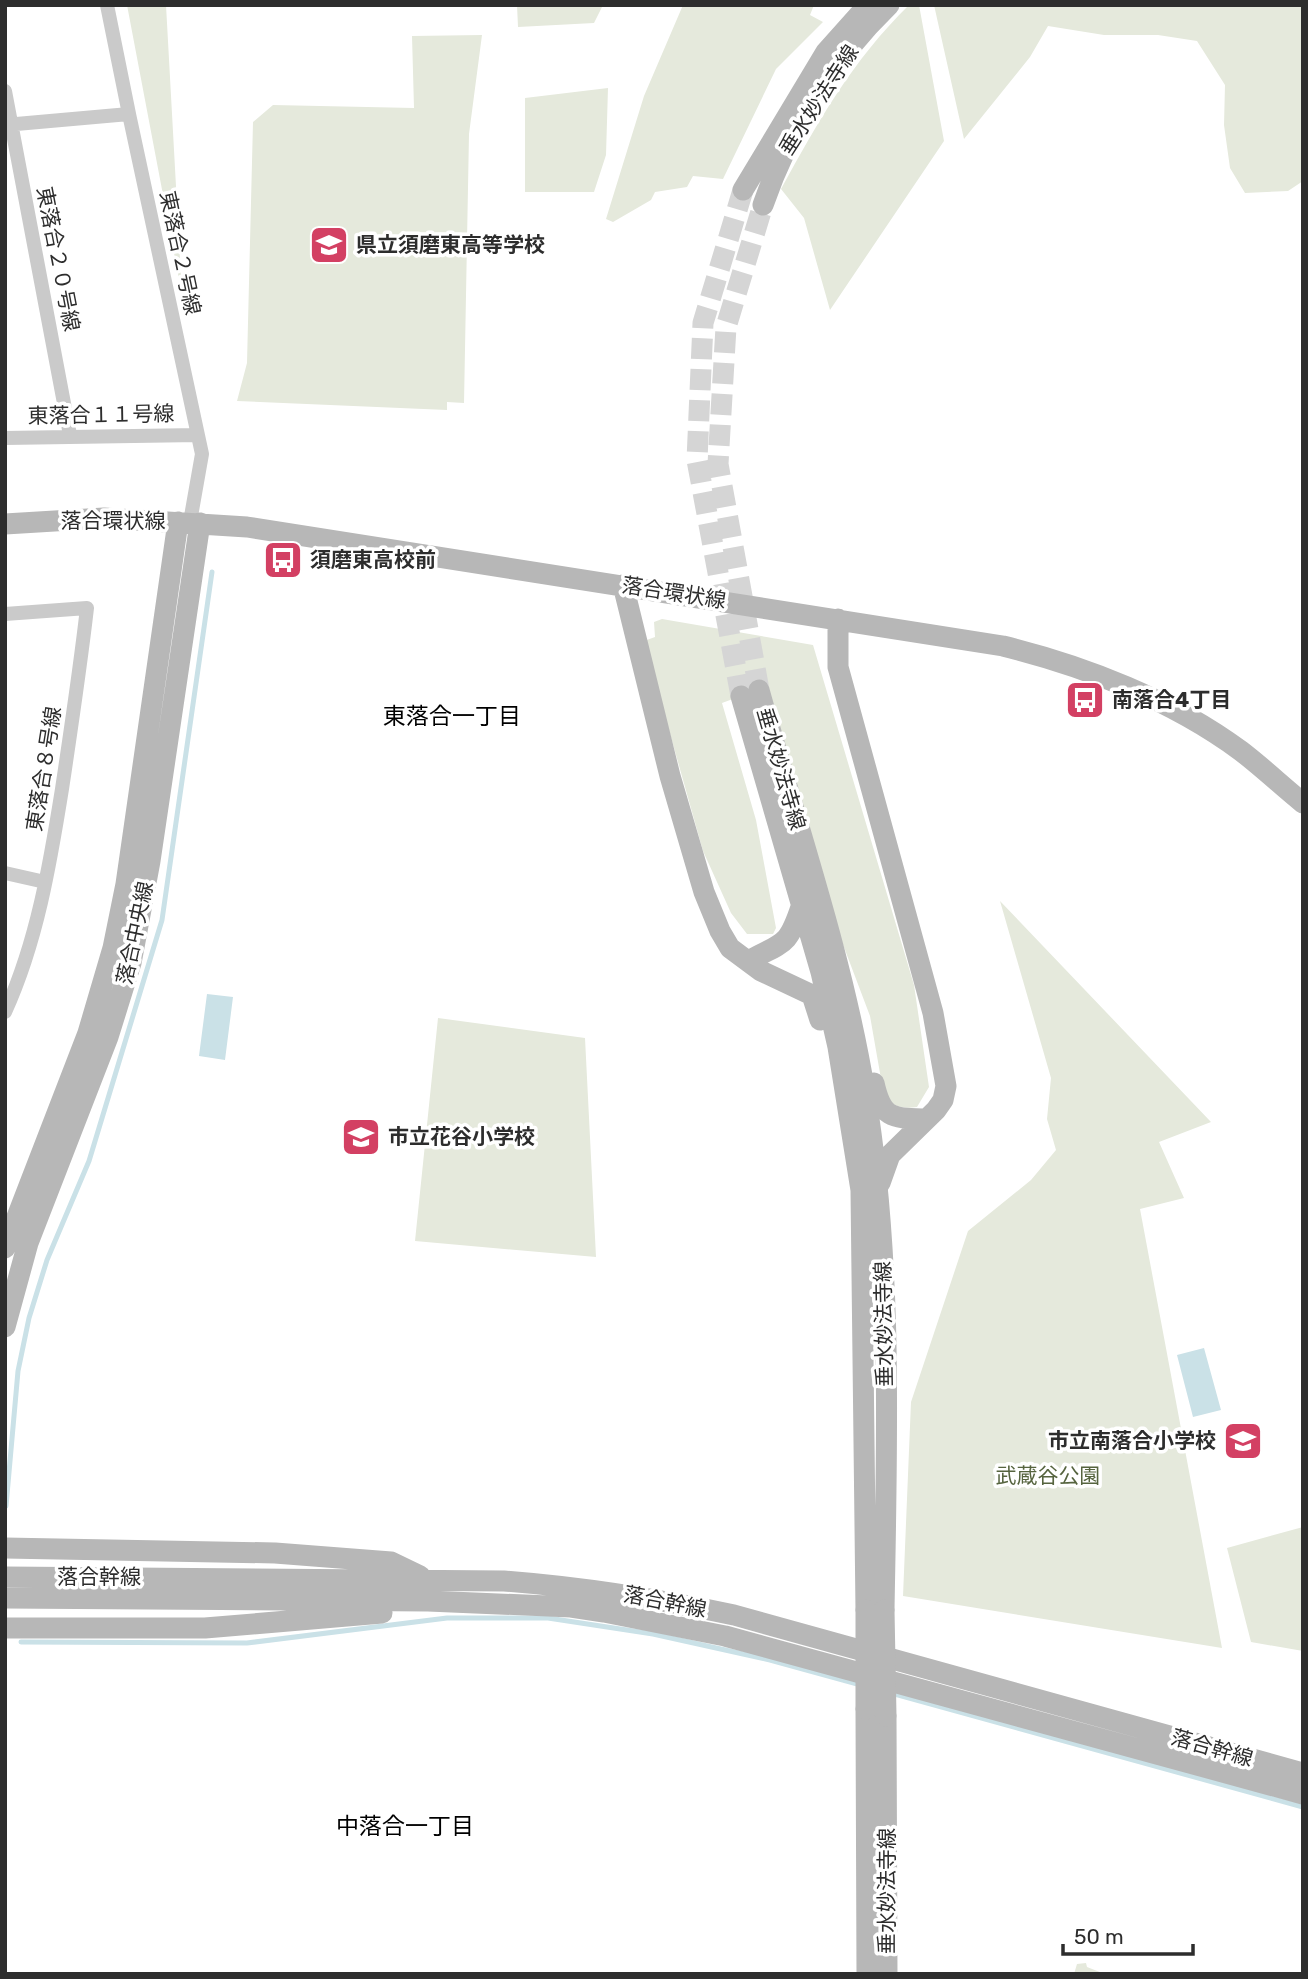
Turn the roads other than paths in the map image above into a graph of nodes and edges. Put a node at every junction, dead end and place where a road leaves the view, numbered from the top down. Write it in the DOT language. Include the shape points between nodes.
graph roads {
  1 [pos="107,5"];
  2 [pos="869,5"];
  3 [pos="889,5"];
  4 [pos="5,91"];
  5 [pos="129,114"];
  6 [pos="9,125"];
  7 [pos="743,190"];
  8 [pos="763,205"];
  9 [pos="70,435"];
  10 [pos="198,435"];
  11 [pos="5,438"];
  12 [pos="189,522"];
  13 [pos="5,524"];
  14 [pos="622,584"];
  15 [pos="5,614"];
  16 [pos="838,619"];
  17 [pos="1303,803"];
  18 [pos="5,873"];
  19 [pos="45,882"];
  20 [pos="801,907"];
  21 [pos="750,960"];
  22 [pos="844,992"];
  23 [pos="5,1012"];
  24 [pos="846,1095"];
  25 [pos="926,1119"];
  26 [pos="878,1188"];
  27 [pos="5,1248"];
  28 [pos="5,1327"];
  29 [pos="5,1548"];
  30 [pos="5,1577"];
  31 [pos="428,1579"];
  32 [pos="5,1598"];
  33 [pos="428,1601"];
  34 [pos="875,1610"];
  35 [pos="5,1628"];
  36 [pos="876,1712"];
  37 [pos="1303,1773"];
  38 [pos="1303,1794"];
  39 [pos="867,1974"];
  40 [pos="887,1974"];
  1 -- 5 [label="street, 東落合２号線"];
  2 -- 7 [label="street, 垂水妙法寺線" via="826,52"];
  3 -- 8 [label="street, 垂水妙法寺線" via="844,55 797,127"];
  4 -- 6 [label="street, 東落合２０号線"];
  5 -- 6 [label="street"];
  5 -- 10 [label="street, 東落合２号線"];
  6 -- 9 [label="street, 東落合２０号線"];
  9 -- 10 [label="street, 東落合１１号線"];
  9 -- 11 [label="street, 東落合１１号線"];
  10 -- 12 [label="street, 東落合２号線" via="202,454"];
  12 -- 13 [label="street, 落合環状線" via="104,518"];
  12 -- 14 [label="street, 落合環状線"];
  12 -- 27 [label="street, 落合中央線" via="113,948 88,1033"];
  12 -- 28 [label="street, 落合中央線" via="148,873 131,963 108,1037 28,1243"];
  14 -- 16 [label="street, 落合環状線"];
  14 -- 21 [label="street" via="704,892 726,943"];
  15 -- 19 [label="street, 東落合８号線" via="87,608 76,703"];
  16 -- 17 [label="street, 落合環状線" via="1003,646 1080,669 1165,705 1240,750"];
  16 -- 25 [label="street" via="838,667 944,1057 943,1100"];
  18 -- 19 [label="street"];
  19 -- 23 [label="street, 東落合８号線" via="24,965"];
  20 -- 21 [label="street" via="793,932 782,946"];
  20 -- 22 [label="street, 垂水妙法寺線" via="750,693"];
  20 -- 24 [label="street, 垂水妙法寺線" via="821,972"];
  21 -- 24 [label="street" via="761,971 812,995"];
  22 -- 25 [label="street" via="880,1106 897,1117"];
  22 -- 26 [label="street, 垂水妙法寺線" via="865,1092"];
  24 -- 34 [label="street, 垂水妙法寺線" via="861,1190"];
  25 -- 26 [label="street" via="890,1155"];
  26 -- 34 [label="street, 垂水妙法寺線" via="883,1267"];
  29 -- 31 [label="street" via="275,1553 391,1562"];
  30 -- 31 [label="street, 落合幹線"];
  31 -- 37 [label="street, 落合幹線" via="577,1587 734,1615"];
  32 -- 33 [label="street, 落合幹線"];
  33 -- 35 [label="street" via="393,1612 205,1628"];
  33 -- 38 [label="street, 落合幹線" via="571,1607 681,1625"];
  34 -- 36 [label="street, 垂水妙法寺線, bridge"];
  36 -- 39 [label="street, 垂水妙法寺線"];
  36 -- 40 [label="street, 垂水妙法寺線"];
}
